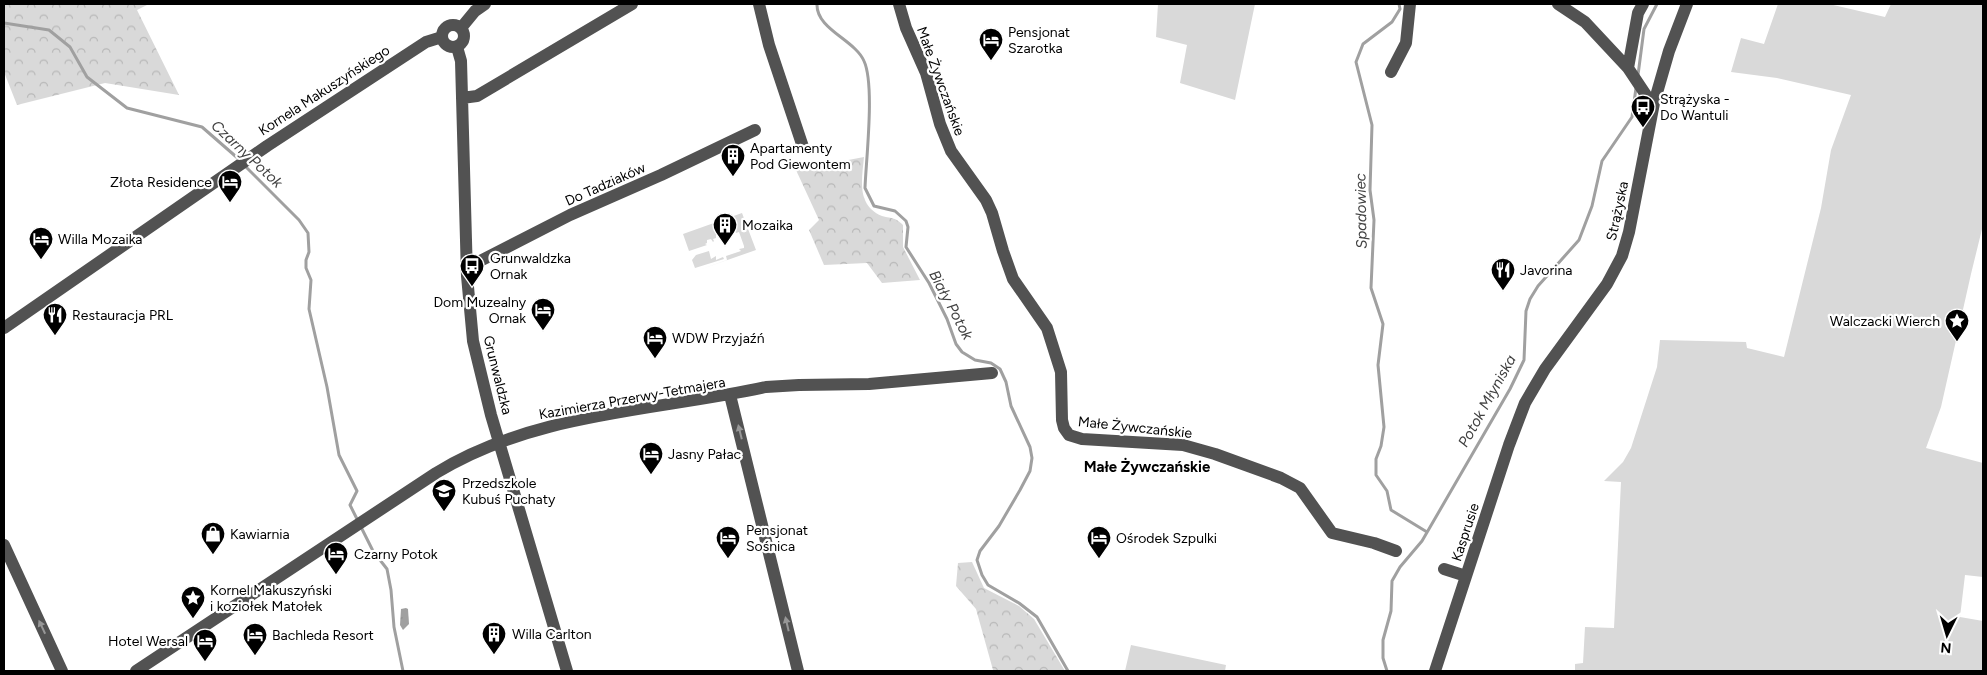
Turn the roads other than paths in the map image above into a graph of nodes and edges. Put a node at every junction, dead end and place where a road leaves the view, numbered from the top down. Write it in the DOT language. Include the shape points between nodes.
graph roads {
  1 [pos="485,4"];
  2 [pos="632,4"];
  3 [pos="760,4"];
  4 [pos="899,4"];
  5 [pos="1410,4"];
  6 [pos="1558,4"];
  7 [pos="1643,4"];
  8 [pos="1687,4"];
  9 [pos="461,28"];
  10 [pos="442,37"];
  11 [pos="457,47"];
  12 [pos="1630,71"];
  13 [pos="1391,72"];
  14 [pos="462,98"];
  15 [pos="1654,103"];
  16 [pos="755,130"];
  17 [pos="803,148"];
  18 [pos="466,263"];
  19 [pos="4,328"];
  20 [pos="992,373"];
  21 [pos="730,395"];
  22 [pos="1525,403"];
  23 [pos="499,442"];
  24 [pos="4,545"];
  25 [pos="1396,551"];
  26 [pos="1444,569"];
  27 [pos="1466,576"];
  28 [pos="62,671"];
  29 [pos="136,671"];
  30 [pos="567,671"];
  31 [pos="798,671"];
  32 [pos="1435,671"];
  1 -- 9 [label="street"];
  2 -- 14 [label="street" via="477,96"];
  3 -- 17 [label="street" via="769,45"];
  4 -- 25 [label="street, Małe Żywczańskie" via="952,151 986,200 1013,279 1048,328 1061,372 1062,420 1068,435 1082,439 1183,445 1215,454 1300,488 1332,533"];
  5 -- 13 [label="street" via="1406,43"];
  6 -- 12 [label="street" via="1585,22"];
  7 -- 12 [label="street" via="1638,13"];
  8 -- 15 [label="street, Strążyska"];
  9 -- 10 [label="street" via="448,26"];
  9 -- 11 [label="street" via="464,39"];
  10 -- 11 [label="street" via="447,46"];
  10 -- 19 [label="street, Kornela Makuszyńskiego" via="429,40 236,167"];
  11 -- 14 [label="street, Grunwaldzka" via="461,57"];
  12 -- 15 [label="street"];
  14 -- 18 [label="street, Grunwaldzka"];
  15 -- 22 [label="street, Strążyska" via="1622,256 1607,284 1545,368"];
  16 -- 18 [label="street, Do Tadziaków" via="570,215 480,261"];
  18 -- 23 [label="street, Grunwaldzka" via="474,347"];
  20 -- 21 [label="street, Kazimierza Przerwy-Tetmajera" via="869,384 766,387"];
  21 -- 23 [label="street, Kazimierza Przerwy-Tetmajera" via="568,422"];
  31 -- 21 [label="street, one-way"];
  22 -- 27 [label="street, Kasprusie"];
  23 -- 29 [label="street, Kazimierza Przerwy-Tetmajera" via="454,462"];
  23 -- 30 [label="street, Grunwaldzka"];
  28 -- 24 [label="street, one-way"];
  26 -- 27 [label="street"];
  27 -- 32 [label="street, Kasprusie"];
}
